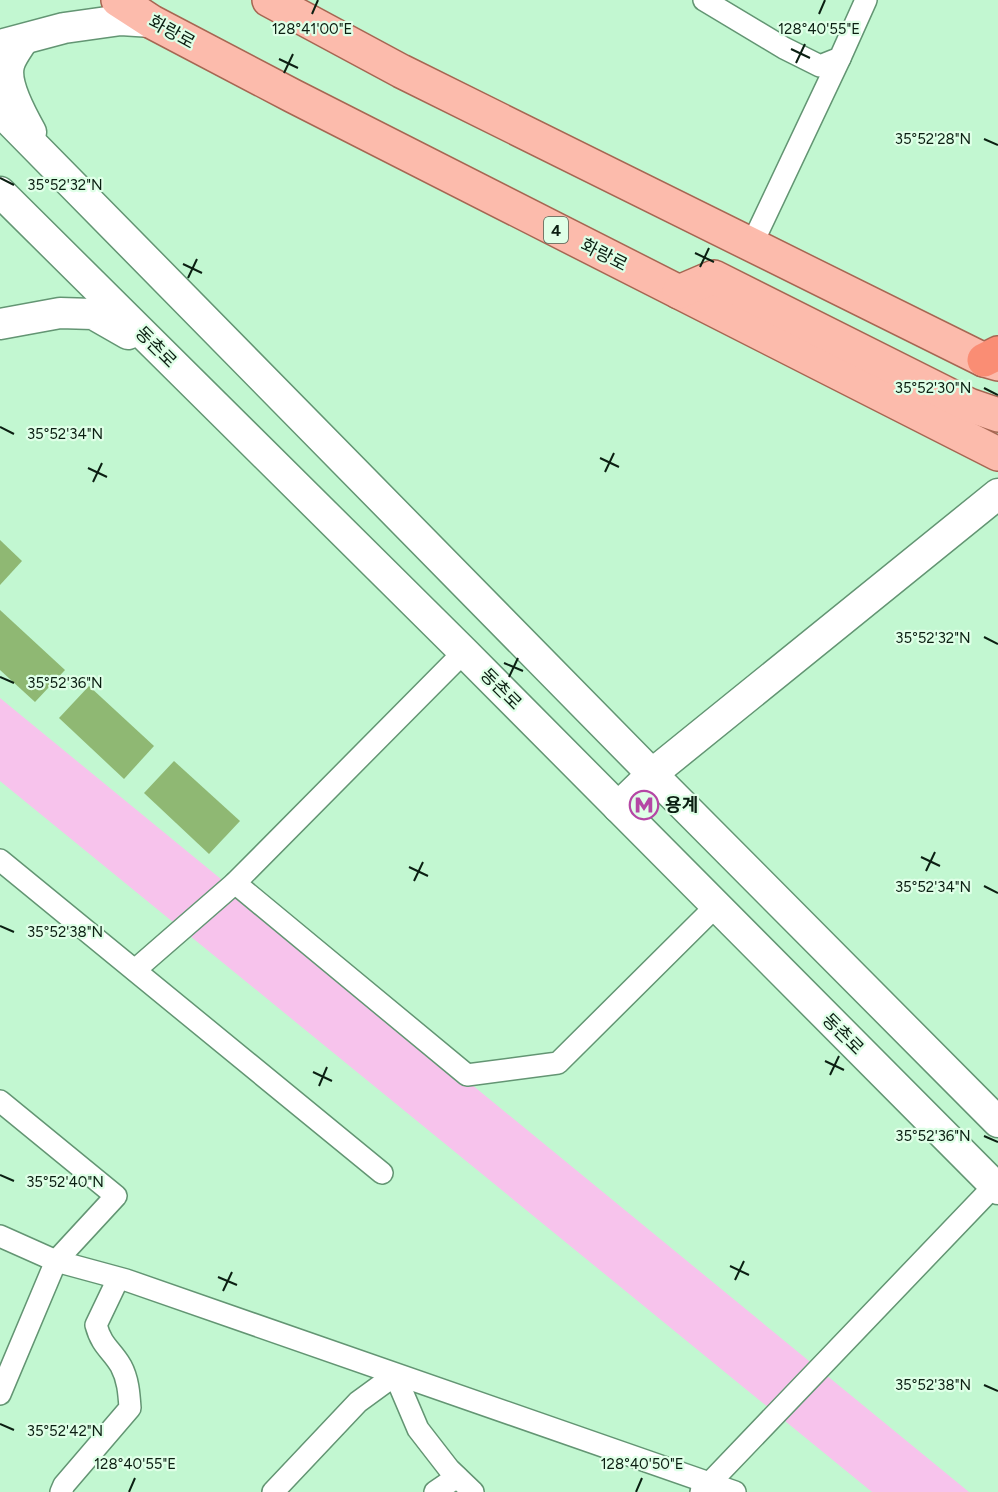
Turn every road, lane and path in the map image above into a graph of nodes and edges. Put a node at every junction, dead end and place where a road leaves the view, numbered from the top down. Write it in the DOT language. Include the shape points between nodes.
graph roads {
  1 [pos="118,0"];
  2 [pos="704,0"];
  3 [pos="866,0"];
  4 [pos="277,2"];
  5 [pos="152,22"];
  6 [pos="11,43"];
  7 [pos="840,58"];
  8 [pos="0,111"];
  9 [pos="42,153"];
  10 [pos="0,192"];
  11 [pos="752,244"];
  12 [pos="679,292"];
  13 [pos="869,302"];
  14 [pos="0,324"];
  15 [pos="852,346"];
  16 [pos="164,355"];
  17 [pos="994,364"];
  18 [pos="998,415"];
  19 [pos="998,454"];
  20 [pos="998,494"];
  21 [pos="464,652"];
  22 [pos="652,774"];
  23 [pos="618,807"];
  24 [pos="0,860"];
  25 [pos="235,882"];
  26 [pos="716,906"];
  27 [pos="135,970"];
  28 [pos="0,1101"];
  29 [pos="998,1122"];
  30 [pos="381,1173"];
  31 [pos="996,1187"];
  32 [pos="0,1236"];
  33 [pos="56,1261"];
  34 [pos="118,1279"];
  35 [pos="395,1374"];
  36 [pos="0,1394"];
  37 [pos="457,1477"];
  38 [pos="705,1488"];
  39 [pos="61,1492"];
  40 [pos="273,1492"];
  41 [pos="435,1492"];
  42 [pos="473,1492"];
  43 [pos="735,1492"];
  1 -- 5 [label="main road, 화랑로 / 4"];
  2 -- 7 [label="street" via="820,66"];
  3 -- 7 [label="street"];
  4 -- 11 [label="main road" via="401,71"];
  5 -- 6 [label="main road" via="121,20 64,28"];
  5 -- 12 [label="main road, 화랑로 / 4"];
  6 -- 9 [label="main road" via="9,81 18,109"];
  7 -- 11 [label="street"];
  8 -- 9 [label="main road"];
  9 -- 22 [label="main road"];
  10 -- 16 [label="main road, 동촌로"];
  11 -- 13 [label="main road"];
  12 -- 15 [label="main road" via="714,277"];
  12 -- 19 [label="main road, 화랑로 / 4"];
  13 -- 15 [label="main road" via="873,326 867,338"];
  13 -- 17 [label="main road"];
  14 -- 16 [label="main road" via="60,313 93,314"];
  15 -- 18 [label="main road" via="969,405"];
  16 -- 21 [label="main road, 동촌로"];
  20 -- 22 [label="main road"];
  21 -- 23 [label="main road, 동촌로"];
  21 -- 25 [label="street"];
  22 -- 23 [label="main road"];
  22 -- 29 [label="main road"];
  23 -- 26 [label="main road, 동촌로"];
  24 -- 27 [label="street"];
  25 -- 26 [label="street" via="467,1075 558,1063"];
  25 -- 27 [label="street"];
  26 -- 31 [label="main road, 동촌로"];
  27 -- 30 [label="street"];
  28 -- 33 [label="street" via="116,1196"];
  31 -- 38 [label="street"];
  32 -- 33 [label="street"];
  33 -- 34 [label="street"];
  33 -- 36 [label="street"];
  34 -- 35 [label="street"];
  34 -- 39 [label="street" via="96,1325 100,1340 121,1366 129,1389 130,1408"];
  35 -- 37 [label="street" via="418,1429"];
  35 -- 38 [label="street"];
  35 -- 40 [label="street" via="358,1402"];
  37 -- 41 [label="street"];
  37 -- 42 [label="street"];
  38 -- 43 [label="street"];
}
